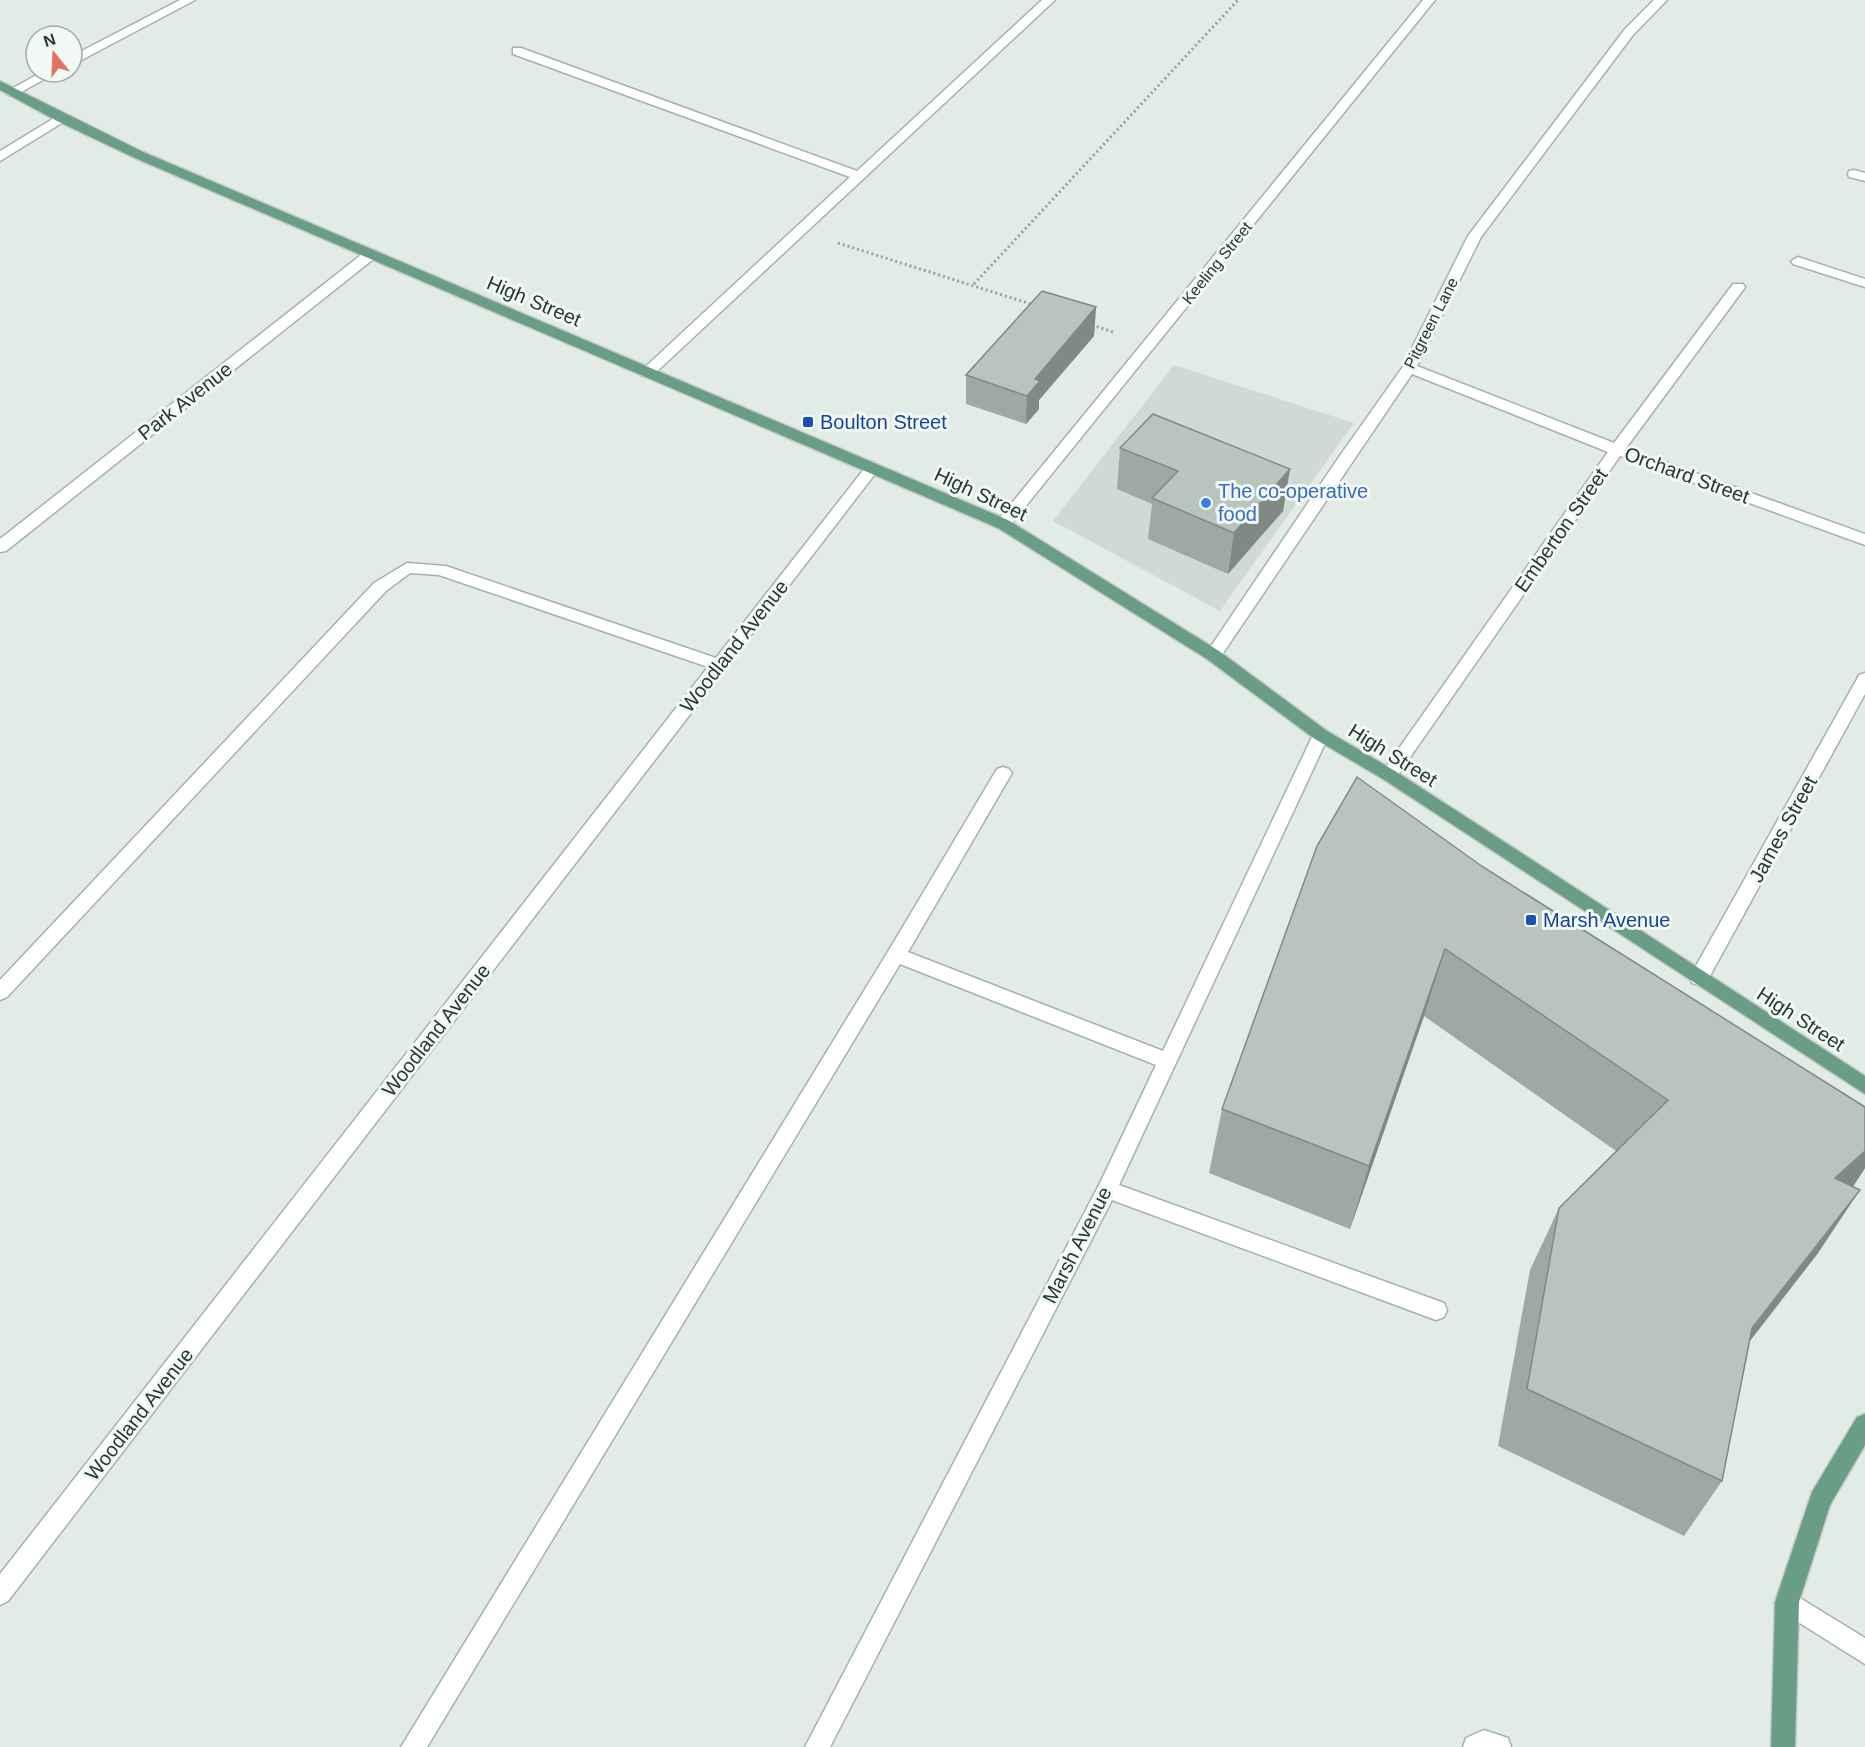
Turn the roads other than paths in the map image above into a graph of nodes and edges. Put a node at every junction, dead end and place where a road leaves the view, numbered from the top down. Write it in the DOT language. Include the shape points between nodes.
graph roads {
  1 [pos="189,0"];
  2 [pos="1049,0"];
  3 [pos="1429,0"];
  4 [pos="1661,0"];
  5 [pos="517,51"];
  6 [pos="84,55"];
  7 [pos="24,82"];
  8 [pos="6,89"];
  9 [pos="61,118"];
  10 [pos="0,157"];
  11 [pos="859,176"];
  12 [pos="371,254"];
  13 [pos="1798,261"];
  14 [pos="1865,283"];
  15 [pos="1738,287"];
  16 [pos="1409,368"];
  17 [pos="647,373"];
  18 [pos="1617,450"];
  19 [pos="873,467"];
  20 [pos="1003,524"];
  21 [pos="1865,540"];
  22 [pos="0,547"];
  23 [pos="1213,655"];
  24 [pos="719,665"];
  25 [pos="1865,679"];
  26 [pos="1321,735"];
  27 [pos="1003,773"];
  28 [pos="1389,775"];
  29 [pos="896,955"];
  30 [pos="1699,978"];
  31 [pos="0,992"];
  32 [pos="1168,1061"];
  33 [pos="1865,1086"];
  34 [pos="1107,1189"];
  35 [pos="1436,1310"];
  36 [pos="1865,1424"];
  37 [pos="0,1593"];
  38 [pos="1787,1602"];
  39 [pos="1865,1652"];
  40 [pos="413,1747"];
  41 [pos="817,1747"];
  42 [pos="1475,1747"];
  43 [pos="1499,1747"];
  44 [pos="1783,1747"];
  1 -- 6 [label="street"];
  2 -- 11 [label="street"];
  3 -- 20 [label="street, Keeling Street"];
  4 -- 16 [label="street, Pitgreen Lane" via="1629,32 1475,236"];
  5 -- 11 [label="street"];
  7 -- 8 [label="street"];
  8 -- 9 [label="main road, High Street"];
  9 -- 10 [label="street"];
  9 -- 12 [label="main road, High Street"];
  11 -- 17 [label="street"];
  12 -- 17 [label="main road, High Street"];
  12 -- 22 [label="street, Park Avenue"];
  13 -- 14 [label="street"];
  15 -- 18 [label="street, Emberton Street"];
  16 -- 18 [label="street, Orchard Street"];
  16 -- 23 [label="street, Pitgreen Lane"];
  17 -- 19 [label="main road, High Street"];
  18 -- 21 [label="street, Orchard Street"];
  18 -- 28 [label="street, Emberton Street"];
  19 -- 20 [label="main road, High Street"];
  19 -- 24 [label="street, Woodland Avenue"];
  20 -- 23 [label="main road, High Street"];
  23 -- 26 [label="main road, High Street"];
  24 -- 31 [label="street" via="440,570 406,568 380,587"];
  24 -- 37 [label="street, Woodland Avenue"];
  25 -- 30 [label="street, James Street"];
  26 -- 28 [label="main road, High Street"];
  26 -- 32 [label="street, Marsh Avenue"];
  27 -- 29 [label="street"];
  28 -- 30 [label="main road, High Street"];
  29 -- 32 [label="street"];
  29 -- 40 [label="street"];
  30 -- 33 [label="main road, High Street"];
  32 -- 34 [label="street, Marsh Avenue"];
  34 -- 35 [label="street"];
  34 -- 41 [label="street, Marsh Avenue"];
  36 -- 38 [label="main road" via="1820,1500"];
  38 -- 39 [label="street"];
  38 -- 44 [label="main road"];
  42 -- 43 [label="street" via="1484,1743"];
}
